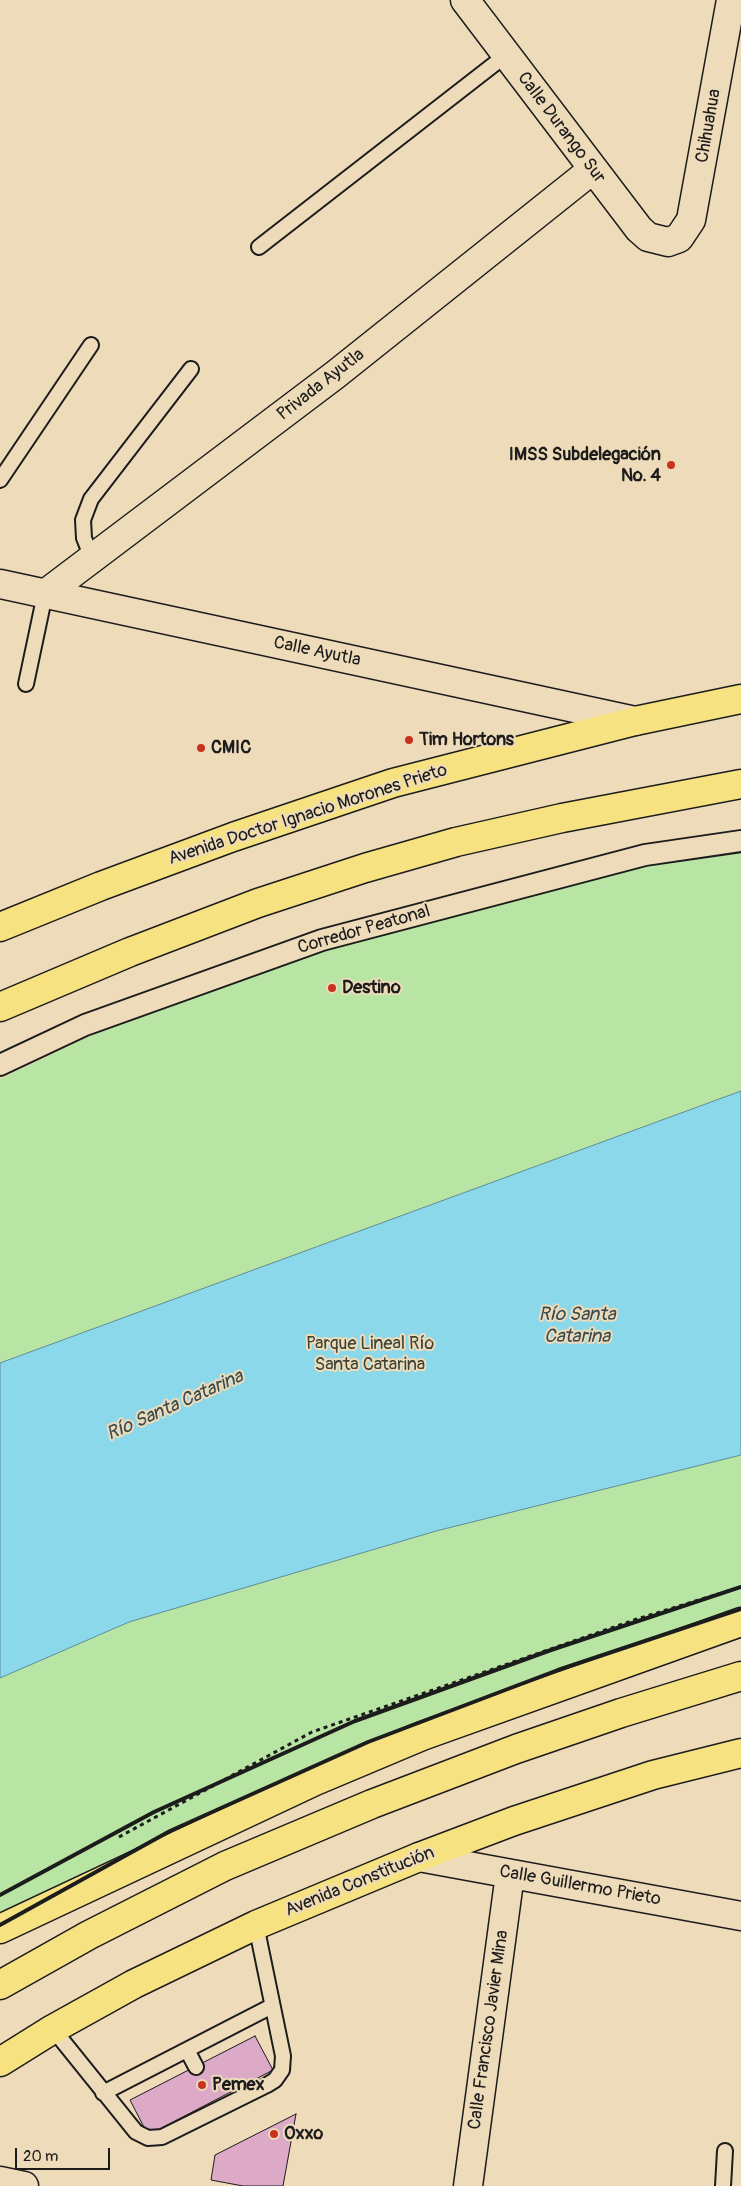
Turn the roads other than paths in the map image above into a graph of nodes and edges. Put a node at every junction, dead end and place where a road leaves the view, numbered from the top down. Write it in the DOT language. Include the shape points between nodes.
graph roads {
  1 [pos="465,0"];
  2 [pos="731,0"];
  3 [pos="506,55"];
  4 [pos="592,170"];
  5 [pos="668,242"];
  6 [pos="259,248"];
  7 [pos="91,345"];
  8 [pos="191,369"];
  9 [pos="0,480"];
  10 [pos="92,558"];
  11 [pos="0,584"];
  12 [pos="45,594"];
  13 [pos="26,684"];
  14 [pos="741,699"];
  15 [pos="635,720"];
  16 [pos="741,784"];
  17 [pos="741,841"];
  18 [pos="0,927"];
  19 [pos="0,1007"];
  20 [pos="0,1064"];
  21 [pos="741,1622"];
  22 [pos="741,1676"];
  23 [pos="741,1753"];
  24 [pos="419,1857"];
  25 [pos="510,1874"];
  26 [pos="741,1916"];
  27 [pos="256,1925"];
  28 [pos="0,1929"];
  29 [pos="0,1985"];
  30 [pos="272,2006"];
  31 [pos="53,2029"];
  32 [pos="187,2050"];
  33 [pos="0,2062"];
  34 [pos="196,2067"];
  35 [pos="104,2093"];
  36 [pos="725,2150"];
  37 [pos="0,2181"];
  38 [pos="24,2186"];
  39 [pos="468,2186"];
  40 [pos="723,2186"];
  1 -- 3 [label="street, Calle Durango Sur"];
  2 -- 5 [label="street, Chihuahua" via="691,220 679,238"];
  3 -- 4 [label="street, Calle Durango Sur"];
  3 -- 6 [label="lane"];
  4 -- 5 [label="street, Calle Durango Sur" via="638,229 648,238"];
  4 -- 10 [label="street, Privada Ayutla" via="335,375"];
  7 -- 9 [label="lane"];
  8 -- 10 [label="lane" via="91,498 84,520 84,538"];
  10 -- 12 [label="street, Privada Ayutla"];
  11 -- 12 [label="street, Calle Ayutla"];
  12 -- 13 [label="lane"];
  12 -- 15 [label="street, Calle Ayutla"];
  14 -- 15 [label="highway, Avenida Doctor Ignacio Morones Prieto"];
  15 -- 18 [label="highway, Avenida Doctor Ignacio Morones Prieto" via="393,783 224,840"];
  16 -- 19 [label="highway" via="562,818 456,842 365,868 258,903 139,948"];
  17 -- 20 [label="street, Corredor Peatonal" via="645,855 322,940 85,1025"];
  21 -- 28 [label="highway" via="422,1736 307,1785"];
  22 -- 29 [label="highway" via="516,1749 354,1812 225,1866 89,1935"];
  23 -- 24 [label="highway, Avenida Constitución" via="653,1776 532,1815"];
  24 -- 25 [label="street, Calle Guillermo Prieto"];
  24 -- 27 [label="highway, Avenida Constitución"];
  25 -- 26 [label="street, Calle Guillermo Prieto"];
  25 -- 39 [label="street, Calle Francisco Javier Mina"];
  27 -- 30 [label="lane"];
  27 -- 31 [label="highway, Avenida Constitución" via="134,1984"];
  30 -- 32 [label="lane"];
  30 -- 35 [label="lane" via="283,2056 282,2070 267,2085 215,2105 162,2137 148,2138 136,2132"];
  31 -- 33 [label="highway, Avenida Constitución"];
  31 -- 35 [label="lane"];
  32 -- 34 [label="lane"];
  32 -- 35 [label="lane"];
  36 -- 40 [label="lane"];
  37 -- 38 [label="street"];
}
